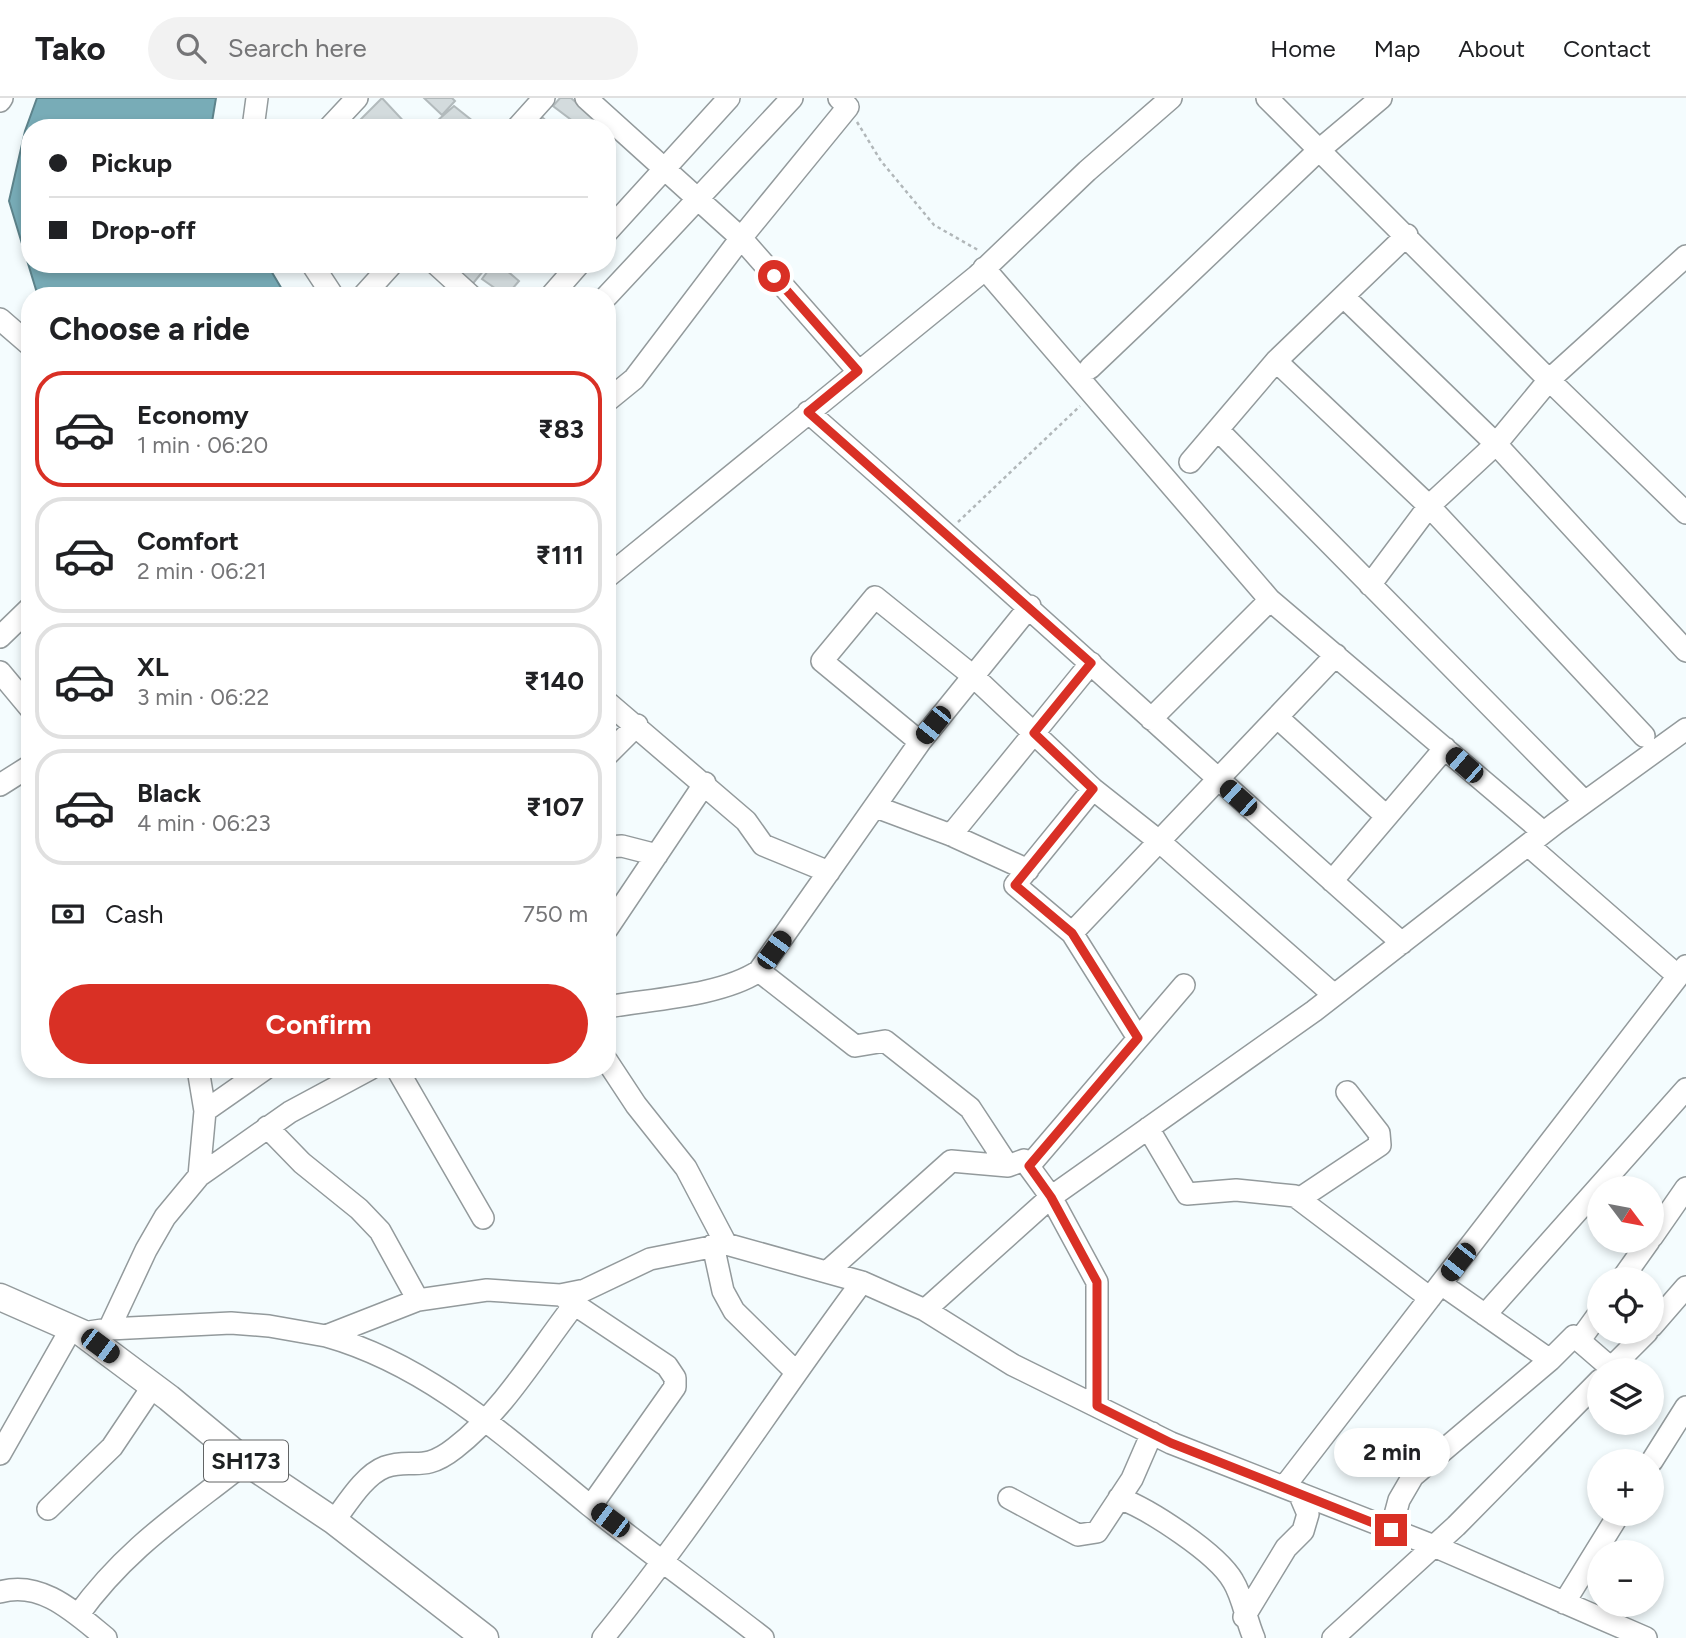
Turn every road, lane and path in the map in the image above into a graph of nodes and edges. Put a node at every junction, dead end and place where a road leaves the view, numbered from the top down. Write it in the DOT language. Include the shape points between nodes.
graph roads {
  1 [pos="257,98"];
  2 [pos="357,98"];
  3 [pos="544,98"];
  4 [pos="586,98"];
  5 [pos="729,98"];
  6 [pos="792,98"];
  7 [pos="1171,98"];
  8 [pos="1267,98"];
  9 [pos="1381,98"];
  10 [pos="843,103"];
  11 [pos="254,119"];
  12 [pos="337,119"];
  13 [pos="525,119"];
  14 [pos="609,119"];
  15 [pos="616,125"];
  16 [pos="1318,152"];
  17 [pos="663,168"];
  18 [pos="698,200"];
  19 [pos="616,222"];
  20 [pos="1407,235"];
  21 [pos="741,238"];
  22 [pos="1686,256"];
  23 [pos="988,264"];
  24 [pos="384,273"];
  25 [pos="446,273"];
  26 [pos="571,273"];
  27 [pos="371,287"];
  28 [pos="461,287"];
  29 [pos="559,287"];
  30 [pos="616,287"];
  31 [pos="1344,298"];
  32 [pos="0,319"];
  33 [pos="21,337"];
  34 [pos="1276,361"];
  35 [pos="1090,368"];
  36 [pos="858,371"];
  37 [pos="1549,380"];
  38 [pos="616,394"];
  39 [pos="1093,394"];
  40 [pos="808,412"];
  41 [pos="1218,430"];
  42 [pos="1496,444"];
  43 [pos="1189,462"];
  44 [pos="1429,506"];
  45 [pos="1686,513"];
  46 [pos="946,533"];
  47 [pos="616,570"];
  48 [pos="1370,585"];
  49 [pos="1270,600"];
  50 [pos="1030,606"];
  51 [pos="21,617"];
  52 [pos="0,637"];
  53 [pos="1686,651"];
  54 [pos="1336,655"];
  55 [pos="1091,663"];
  56 [pos="0,672"];
  57 [pos="973,676"];
  58 [pos="21,698"];
  59 [pos="616,709"];
  60 [pos="1278,718"];
  61 [pos="1151,719"];
  62 [pos="637,725"];
  63 [pos="1686,729"];
  64 [pos="1034,733"];
  65 [pos="1644,736"];
  66 [pos="920,742"];
  67 [pos="616,746"];
  68 [pos="1445,748"];
  69 [pos="21,772"];
  70 [pos="1219,781"];
  71 [pos="705,783"];
  72 [pos="0,785"];
  73 [pos="1093,789"];
  74 [pos="1580,796"];
  75 [pos="876,807"];
  76 [pos="1386,817"];
  77 [pos="951,835"];
  78 [pos="1536,839"];
  79 [pos="1160,842"];
  80 [pos="616,846"];
  81 [pos="657,855"];
  82 [pos="1028,870"];
  83 [pos="829,872"];
  84 [pos="1332,881"];
  85 [pos="616,916"];
  86 [pos="1072,933"];
  87 [pos="1402,943"];
  88 [pos="759,971"];
  89 [pos="1682,971"];
  90 [pos="1184,985"];
  91 [pos="1334,995"];
  92 [pos="616,1005"];
  93 [pos="1138,1038"];
  94 [pos="616,1075"];
  95 [pos="200,1078"];
  96 [pos="252,1078"];
  97 [pos="354,1078"];
  98 [pos="402,1078"];
  99 [pos="1686,1089"];
  100 [pos="1347,1092"];
  101 [pos="205,1111"];
  102 [pos="267,1127"];
  103 [pos="1148,1128"];
  104 [pos="1018,1166"];
  105 [pos="199,1176"];
  106 [pos="1686,1188"];
  107 [pos="1051,1197"];
  108 [pos="1299,1199"];
  109 [pos="483,1218"];
  110 [pos="1664,1220"];
  111 [pos="719,1244"];
  112 [pos="828,1271"];
  113 [pos="862,1282"];
  114 [pos="1686,1287"];
  115 [pos="1435,1291"];
  116 [pos="0,1297"];
  117 [pos="418,1300"];
  118 [pos="567,1300"];
  119 [pos="925,1310"];
  120 [pos="1664,1312"];
  121 [pos="1485,1315"];
  122 [pos="109,1329"];
  123 [pos="1587,1330"];
  124 [pos="76,1331"];
  125 [pos="326,1336"];
  126 [pos="1579,1341"];
  127 [pos="1635,1344"];
  128 [pos="1594,1358"];
  129 [pos="1622,1358"];
  130 [pos="1550,1360"];
  131 [pos="795,1371"];
  132 [pos="153,1386"];
  133 [pos="1587,1393"];
  134 [pos="1097,1406"];
  135 [pos="1686,1407"];
  136 [pos="486,1419"];
  137 [pos="1152,1433"];
  138 [pos="1660,1449"];
  139 [pos="0,1454"];
  140 [pos="246,1462"];
  141 [pos="1291,1490"];
  142 [pos="1009,1498"];
  143 [pos="1119,1498"];
  144 [pos="591,1506"];
  145 [pos="48,1509"];
  146 [pos="334,1521"];
  147 [pos="1612,1526"];
  148 [pos="1391,1530"];
  149 [pos="1434,1546"];
  150 [pos="665,1562"];
  151 [pos="0,1592"];
  152 [pos="1564,1603"];
  153 [pos="78,1615"];
  154 [pos="1244,1617"];
  155 [pos="106,1638"];
  156 [pos="485,1638"];
  157 [pos="603,1638"];
  158 [pos="763,1638"];
  159 [pos="1254,1638"];
  160 [pos="1334,1638"];
  161 [pos="1646,1638"];
  1 -- 11 [label="street"];
  2 -- 12 [label="street"];
  3 -- 13 [label="street"];
  4 -- 14 [label="street"];
  5 -- 17 [label="street"];
  6 -- 18 [label="street"];
  7 -- 23 [label="street"];
  8 -- 16 [label="street"];
  9 -- 16 [label="street"];
  10 -- 21 [label="street"];
  10 -- 23 [label="path" via="881,161 934,225"];
  15 -- 17 [label="street"];
  16 -- 20 [label="street"];
  16 -- 35 [label="street"];
  17 -- 18 [label="street"];
  17 -- 19 [label="street"];
  18 -- 21 [label="street"];
  18 -- 30 [label="street"];
  20 -- 31 [label="street"];
  20 -- 37 [label="street"];
  21 -- 36 [label="street"];
  21 -- 38 [label="street" via="634,379"];
  22 -- 37 [label="street"];
  23 -- 36 [label="street"];
  23 -- 39 [label="street"];
  24 -- 27 [label="street"];
  25 -- 28 [label="street"];
  26 -- 29 [label="street"];
  31 -- 34 [label="street"];
  31 -- 42 [label="street"];
  32 -- 33 [label="street"];
  34 -- 41 [label="street"];
  34 -- 44 [label="street"];
  36 -- 40 [label="street"];
  37 -- 42 [label="street"];
  37 -- 45 [label="street"];
  39 -- 46 [label="path"];
  39 -- 49 [label="street"];
  40 -- 46 [label="street"];
  40 -- 47 [label="street"];
  41 -- 43 [label="street"];
  41 -- 48 [label="street"];
  42 -- 44 [label="street"];
  42 -- 53 [label="street"];
  44 -- 48 [label="street"];
  44 -- 65 [label="street"];
  46 -- 50 [label="street"];
  48 -- 74 [label="street"];
  49 -- 54 [label="street"];
  49 -- 61 [label="street"];
  50 -- 55 [label="street"];
  50 -- 57 [label="street"];
  51 -- 52 [label="street"];
  54 -- 60 [label="street"];
  54 -- 68 [label="street"];
  55 -- 61 [label="street"];
  55 -- 64 [label="street"];
  56 -- 58 [label="street"];
  57 -- 64 [label="street"];
  57 -- 66 [label="street"];
  57 -- 66 [label="street" via="876,597 822,661"];
  59 -- 62 [label="street"];
  60 -- 70 [label="street"];
  60 -- 76 [label="street"];
  61 -- 70 [label="street"];
  62 -- 67 [label="street"];
  62 -- 71 [label="street"];
  63 -- 78 [label="street"];
  64 -- 73 [label="street"];
  64 -- 77 [label="street"];
  66 -- 75 [label="street"];
  68 -- 76 [label="street"];
  68 -- 78 [label="street"];
  69 -- 72 [label="street"];
  70 -- 79 [label="street"];
  70 -- 84 [label="street"];
  71 -- 81 [label="street"];
  71 -- 83 [label="street" via="747,821 763,845"];
  73 -- 79 [label="street"];
  73 -- 82 [label="street"];
  75 -- 77 [label="street"];
  75 -- 83 [label="street"];
  76 -- 84 [label="street"];
  77 -- 82 [label="street"];
  78 -- 87 [label="street"];
  78 -- 89 [label="street"];
  79 -- 86 [label="street"];
  79 -- 91 [label="street"];
  80 -- 81 [label="street"];
  81 -- 85 [label="street"];
  82 -- 86 [label="street" via="1015,885"];
  83 -- 88 [label="street"];
  84 -- 87 [label="street"];
  86 -- 93 [label="street"];
  87 -- 91 [label="street"];
  88 -- 92 [label="street" via="733,983"];
  88 -- 104 [label="street" via="855,1046 885,1041 970,1108"];
  89 -- 115 [label="street"];
  90 -- 93 [label="street"];
  91 -- 103 [label="street"];
  93 -- 104 [label="street"];
  94 -- 111 [label="street" via="686,1168"];
  95 -- 101 [label="street"];
  96 -- 101 [label="street"];
  97 -- 102 [label="street"];
  98 -- 109 [label="street"];
  99 -- 121 [label="street"];
  100 -- 108 [label="street" via="1379,1133 1380,1145"];
  101 -- 105 [label="street"];
  102 -- 105 [label="street"];
  102 -- 117 [label="street" via="380,1231"];
  103 -- 107 [label="street"];
  103 -- 108 [label="street" via="1187,1194 1236,1190"];
  104 -- 107 [label="street"];
  104 -- 112 [label="street" via="951,1161"];
  105 -- 122 [label="street" via="165,1217"];
  106 -- 110 [label="street"];
  107 -- 119 [label="street"];
  107 -- 134 [label="street" via="1097,1282"];
  108 -- 115 [label="street"];
  111 -- 112 [label="street"];
  111 -- 118 [label="street" via="650,1259"];
  111 -- 131 [label="street" via="723,1291 734,1311"];
  112 -- 113 [label="street"];
  113 -- 119 [label="street"];
  113 -- 131 [label="street"];
  114 -- 120 [label="street"];
  115 -- 121 [label="street"];
  115 -- 141 [label="street"];
  116 -- 124 [label="main road, SH173"];
  117 -- 118 [label="street" via="487,1290"];
  117 -- 125 [label="street"];
  118 -- 136 [label="street"];
  118 -- 144 [label="street" via="667,1366 675,1378 675,1387"];
  119 -- 134 [label="street" via="1013,1365"];
  121 -- 130 [label="street"];
  122 -- 124 [label="street"];
  122 -- 125 [label="street" via="230,1323"];
  123 -- 126 [label="street"];
  124 -- 132 [label="main road, SH173"];
  124 -- 139 [label="street"];
  125 -- 136 [label="street" via="380,1354"];
  126 -- 128 [label="street"];
  126 -- 130 [label="street" via="1574,1336"];
  127 -- 129 [label="street"];
  130 -- 148 [label="street" via="1413,1476 1399,1500"];
  131 -- 150 [label="street"];
  132 -- 140 [label="main road, SH173"];
  132 -- 145 [label="street" via="112,1447"];
  133 -- 149 [label="street"];
  134 -- 137 [label="street"];
  135 -- 138 [label="street"];
  136 -- 144 [label="street"];
  136 -- 146 [label="street" via="439,1460 377,1471"];
  137 -- 141 [label="street"];
  137 -- 143 [label="street"];
  140 -- 146 [label="main road, SH173"];
  140 -- 153 [label="street" via="133,1549"];
  141 -- 148 [label="street"];
  141 -- 154 [label="street" via="1308,1514 1303,1531 1286,1548"];
  142 -- 143 [label="street" via="1078,1535 1097,1532"];
  143 -- 154 [label="street" via="1189,1538 1233,1581"];
  144 -- 150 [label="street"];
  146 -- 156 [label="main road, SH173"];
  147 -- 152 [label="street"];
  148 -- 149 [label="street"];
  149 -- 152 [label="street"];
  149 -- 160 [label="street"];
  150 -- 157 [label="street"];
  150 -- 158 [label="street"];
  151 -- 153 [label="street" via="32,1589"];
  152 -- 161 [label="street"];
  153 -- 155 [label="street"];
  154 -- 159 [label="street"];
}
